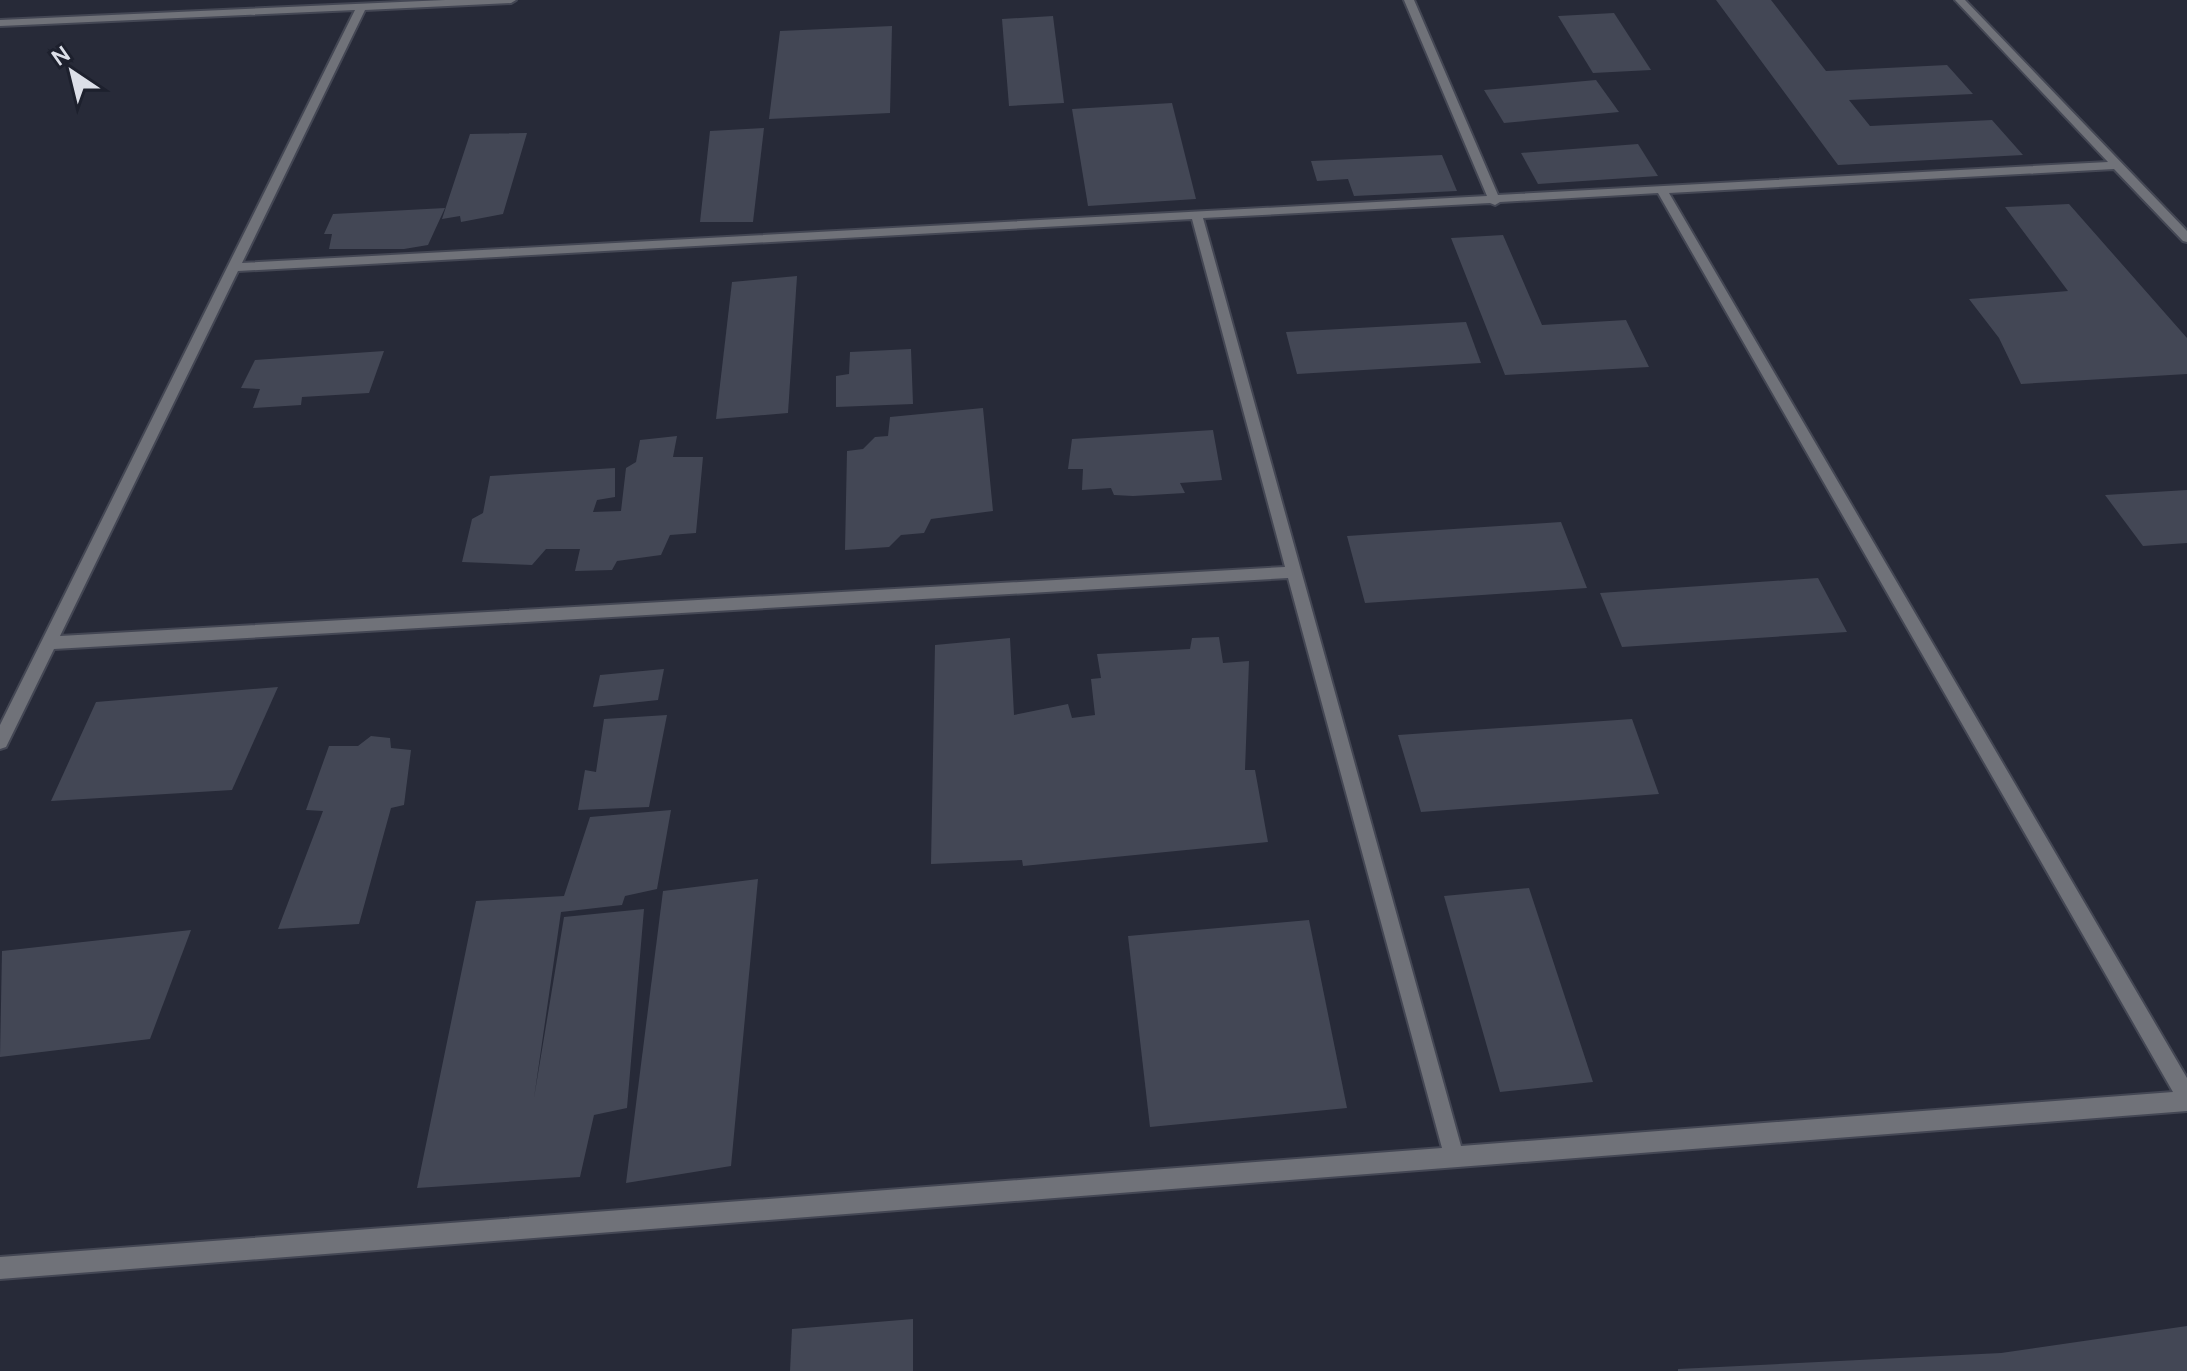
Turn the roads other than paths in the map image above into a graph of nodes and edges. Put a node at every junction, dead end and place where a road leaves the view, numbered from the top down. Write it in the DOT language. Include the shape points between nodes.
graph roads {
  1 [pos="511,0"];
  2 [pos="1409,0"];
  3 [pos="1960,0"];
  4 [pos="361,7"];
  5 [pos="0,23"];
  6 [pos="2117,165"];
  7 [pos="1662,190"];
  8 [pos="1495,201"];
  9 [pos="1197,217"];
  10 [pos="2187,238"];
  11 [pos="234,267"];
  12 [pos="1294,572"];
  13 [pos="48,643"];
  14 [pos="0,742"];
  15 [pos="2187,1099"];
  16 [pos="1454,1156"];
  17 [pos="0,1268"];
  1 -- 4 [label="street"];
  2 -- 8 [label="street"];
  3 -- 6 [label="street"];
  4 -- 5 [label="street"];
  4 -- 11 [label="street"];
  6 -- 7 [label="street"];
  6 -- 10 [label="street"];
  7 -- 8 [label="street"];
  7 -- 15 [label="street"];
  8 -- 9 [label="street"];
  9 -- 11 [label="street"];
  9 -- 12 [label="street"];
  11 -- 13 [label="street"];
  12 -- 13 [label="street"];
  12 -- 16 [label="street"];
  13 -- 14 [label="street"];
  15 -- 16 [label="street"];
  16 -- 17 [label="street"];
}
